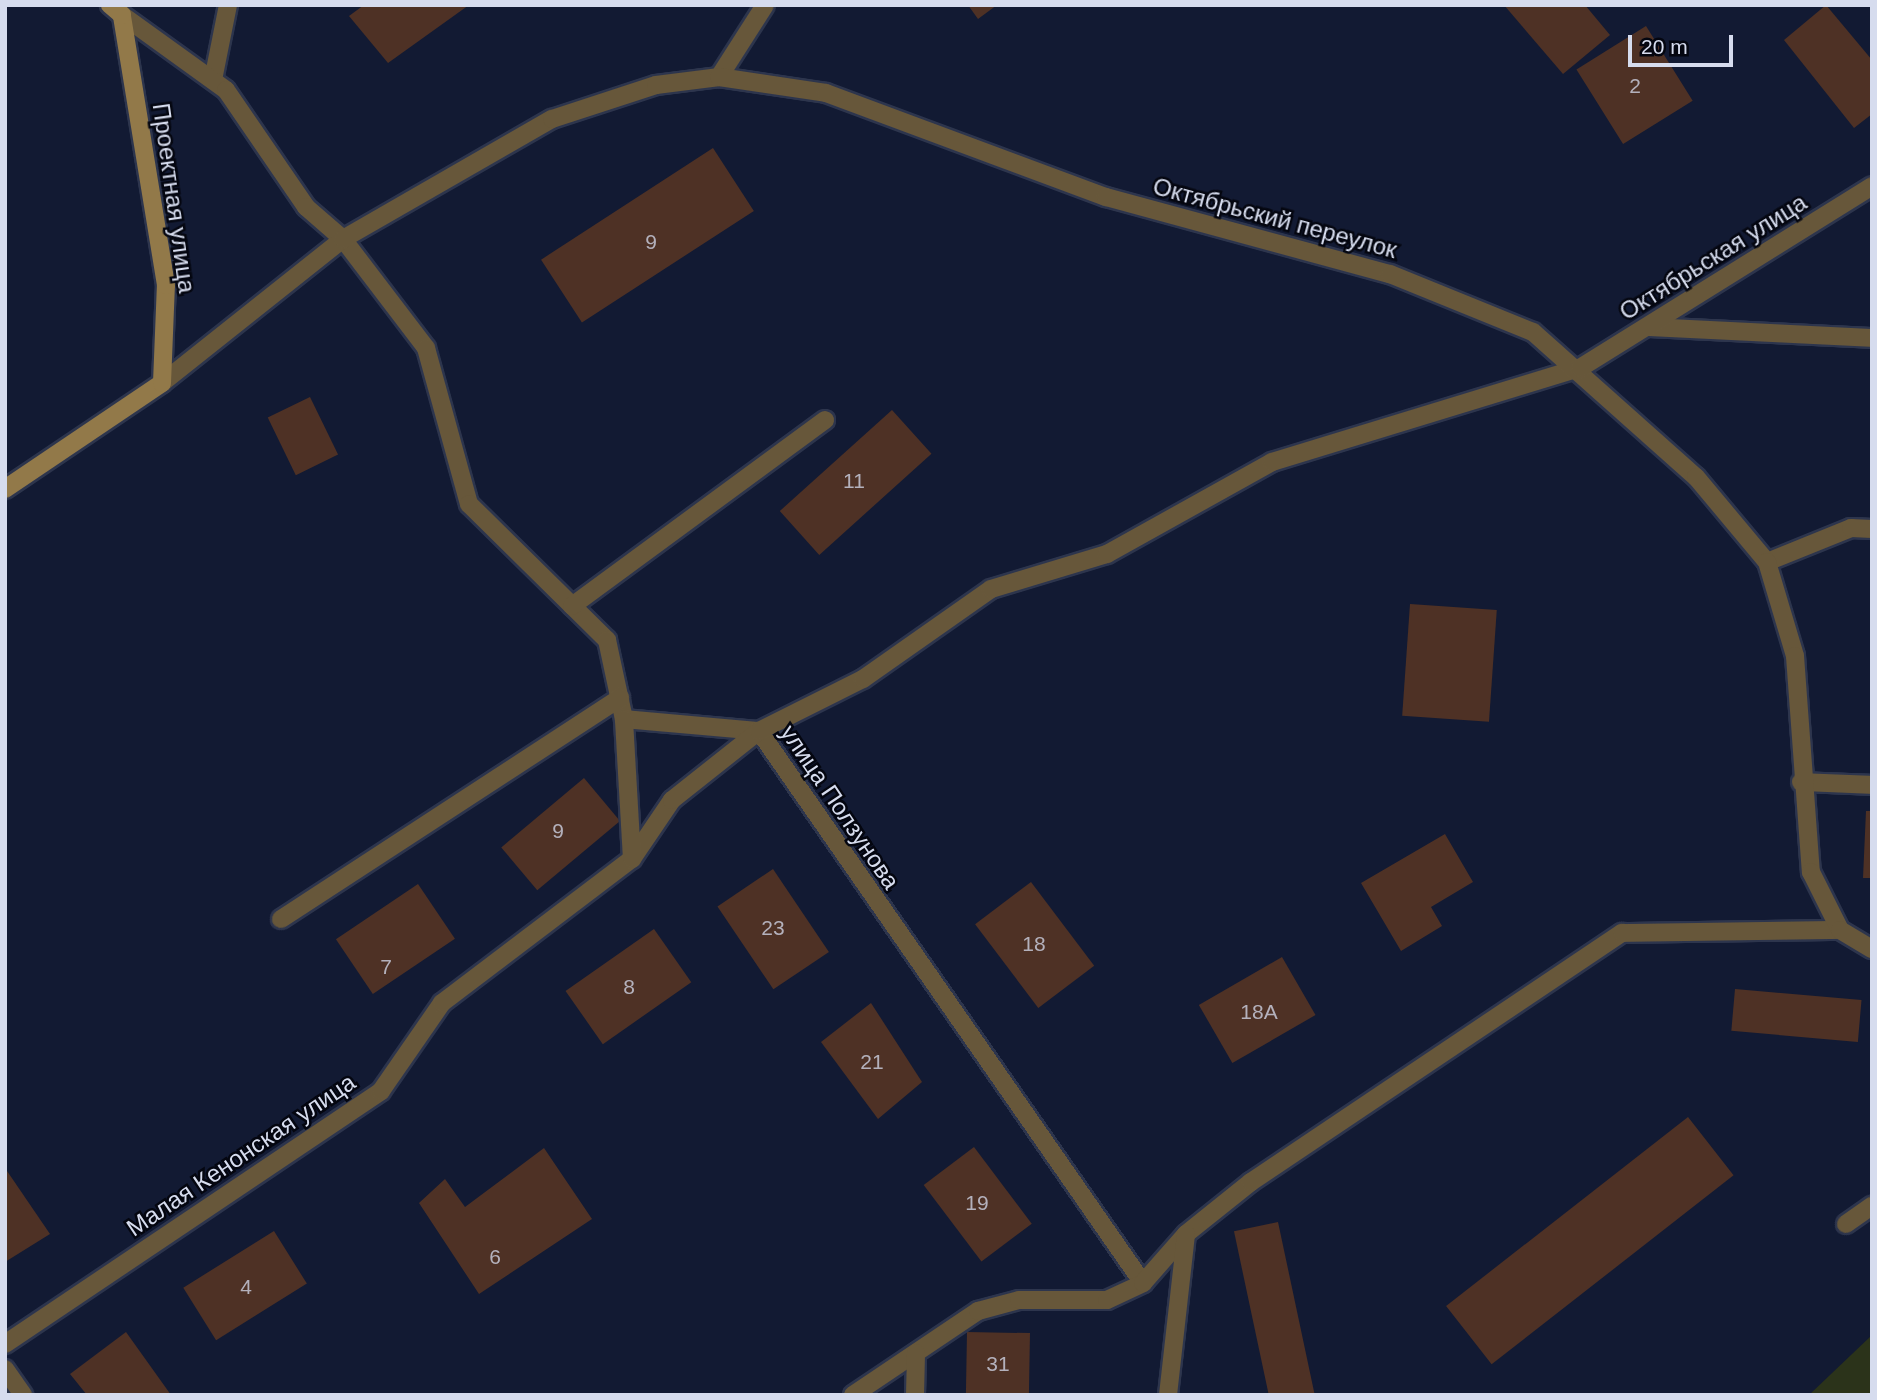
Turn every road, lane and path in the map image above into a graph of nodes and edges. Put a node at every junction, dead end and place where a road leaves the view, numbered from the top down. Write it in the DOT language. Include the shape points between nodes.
graph roads {
  1 [pos="228,5"];
  2 [pos="765,5"];
  3 [pos="116,10"];
  4 [pos="719,77"];
  5 [pos="213,80"];
  6 [pos="1872,186"];
  7 [pos="343,239"];
  8 [pos="1648,327"];
  9 [pos="1872,338"];
  10 [pos="1580,368"];
  11 [pos="162,383"];
  12 [pos="825,420"];
  13 [pos="5,489"];
  14 [pos="1872,529"];
  15 [pos="1767,562"];
  16 [pos="572,606"];
  17 [pos="620,698"];
  18 [pos="624,719"];
  19 [pos="759,731"];
  20 [pos="1801,782"];
  21 [pos="1872,785"];
  22 [pos="632,859"];
  23 [pos="281,919"];
  24 [pos="1840,930"];
  25 [pos="1872,949"];
  26 [pos="1872,1206"];
  27 [pos="1846,1224"];
  28 [pos="1186,1234"];
  29 [pos="1143,1283"];
  30 [pos="5,1344"];
  31 [pos="916,1353"];
  32 [pos="5,1369"];
  33 [pos="23,1395"];
  34 [pos="853,1395"];
  35 [pos="915,1395"];
  36 [pos="1168,1395"];
  1 -- 5 [label="street"];
  2 -- 4 [label="street"];
  3 -- 5 [label="street"];
  3 -- 11 [label="street, Проектная улица" via="166,285"];
  4 -- 7 [label="street, Октябрьский переулок" via="656,85 552,119"];
  4 -- 10 [label="street, Октябрьский переулок" via="826,93 1106,197 1390,274 1533,332"];
  5 -- 7 [label="street" via="306,206"];
  6 -- 8 [label="street, Октябрьская улица"];
  7 -- 11 [label="street, Октябрьский переулок"];
  7 -- 16 [label="street" via="426,348 469,503"];
  8 -- 9 [label="street"];
  8 -- 10 [label="street, Октябрьская улица"];
  10 -- 15 [label="street, Октябрьский переулок" via="1696,477"];
  10 -- 19 [label="street, Октябрьская улица" via="1272,462 1107,554 991,590 863,679"];
  11 -- 13 [label="street"];
  12 -- 16 [label="street"];
  14 -- 15 [label="street" via="1851,528"];
  15 -- 20 [label="street, Октябрьский переулок" via="1795,656"];
  16 -- 17 [label="street" via="607,640"];
  17 -- 18 [label="street"];
  17 -- 23 [label="street"];
  18 -- 19 [label="street, улица Ползунова"];
  18 -- 22 [label="street"];
  19 -- 22 [label="street, Малая Кенонская улица" via="672,800"];
  19 -- 29 [label="street, улица Ползунова"];
  20 -- 21 [label="street"];
  20 -- 24 [label="street, Октябрьский переулок" via="1811,872"];
  22 -- 30 [label="street, Малая Кенонская улица" via="442,1003 381,1091"];
  24 -- 25 [label="street"];
  24 -- 28 [label="street" via="1622,933 1251,1182"];
  26 -- 27 [label="street"];
  28 -- 29 [label="street"];
  28 -- 36 [label="street"];
  29 -- 31 [label="street" via="1107,1300 1019,1300 978,1311"];
  31 -- 34 [label="street"];
  31 -- 35 [label="street"];
  32 -- 33 [label="street"];
}
